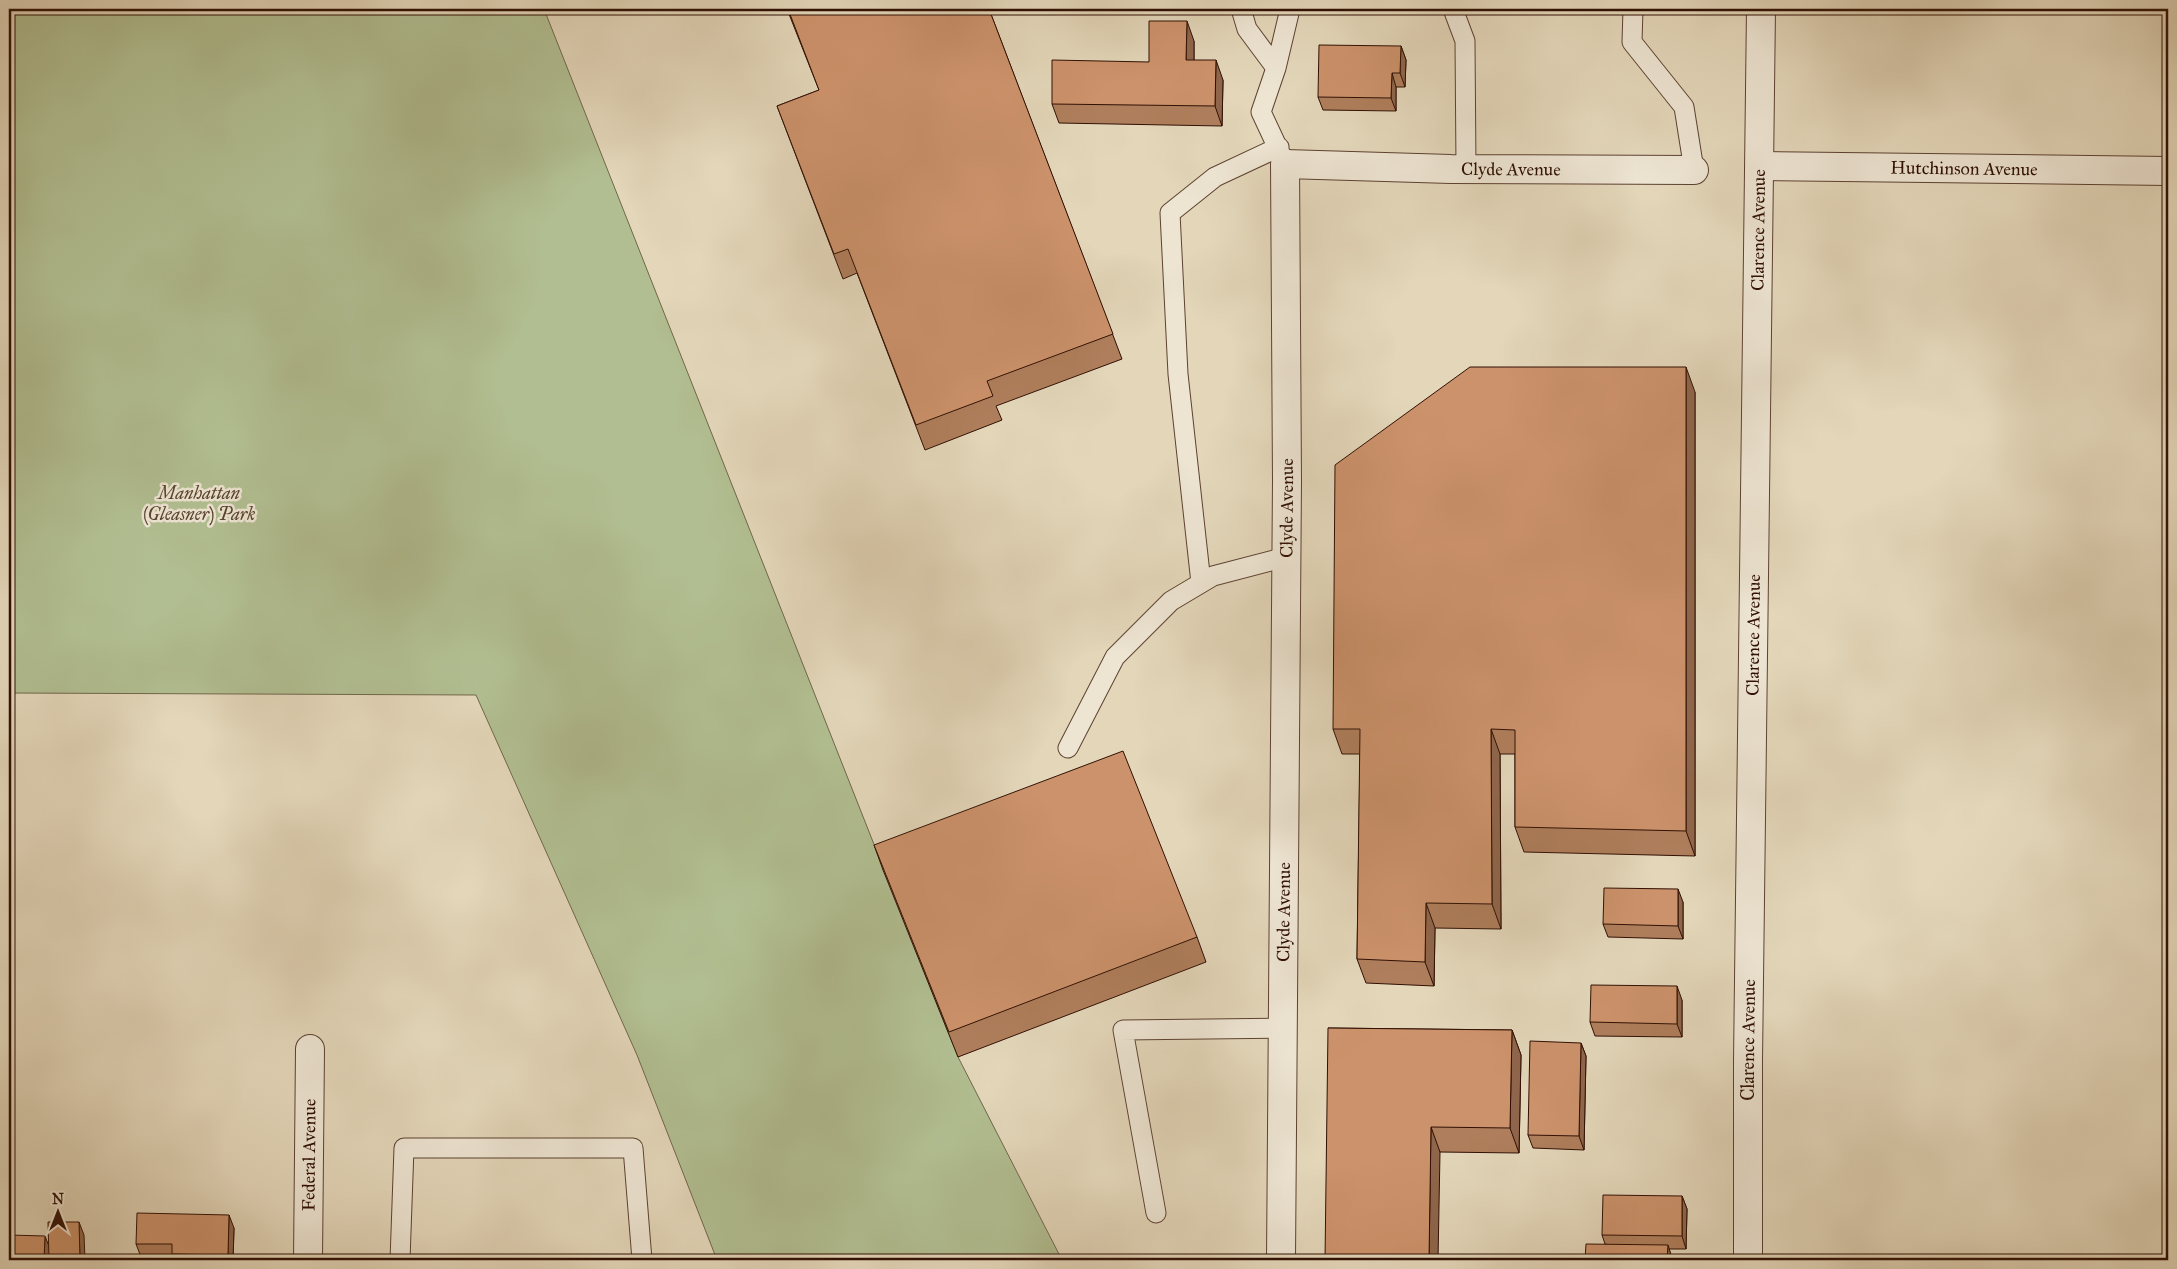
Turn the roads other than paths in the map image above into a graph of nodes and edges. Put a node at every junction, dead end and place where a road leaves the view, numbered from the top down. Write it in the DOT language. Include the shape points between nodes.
graph roads {
  1 [pos="1241,9"];
  2 [pos="1290,9"];
  3 [pos="1453,9"];
  4 [pos="1634,9"];
  5 [pos="1761,9"];
  6 [pos="1276,68"];
  7 [pos="1282,156"];
  8 [pos="1760,166"];
  9 [pos="1466,169"];
  10 [pos="1694,170"];
  11 [pos="2168,171"];
  12 [pos="1286,557"];
  13 [pos="1201,583"];
  14 [pos="1068,748"];
  15 [pos="1283,1028"];
  16 [pos="310,1049"];
  17 [pos="1156,1213"];
  18 [pos="308,1260"];
  19 [pos="400,1260"];
  20 [pos="642,1260"];
  21 [pos="1281,1260"];
  22 [pos="1748,1260"];
  1 -- 6 [label="lane" via="1247,28"];
  2 -- 6 [label="lane"];
  3 -- 9 [label="lane" via="1465,40"];
  4 -- 10 [label="lane" via="1632,42 1684,107"];
  5 -- 8 [label="street, Clarence Avenue"];
  6 -- 7 [label="lane" via="1261,112"];
  7 -- 9 [label="street, Clyde Avenue"];
  7 -- 12 [label="street, Clyde Avenue"];
  7 -- 13 [label="lane" via="1215,177 1170,213 1178,374"];
  8 -- 11 [label="street, Hutchinson Avenue"];
  8 -- 22 [label="street, Clarence Avenue"];
  9 -- 10 [label="street, Clyde Avenue"];
  12 -- 13 [label="lane" via="1213,576"];
  12 -- 15 [label="street, Clyde Avenue"];
  13 -- 14 [label="lane" via="1171,601 1116,657"];
  15 -- 17 [label="lane" via="1122,1030"];
  15 -- 21 [label="street, Clyde Avenue"];
  16 -- 18 [label="street, Federal Avenue"];
  19 -- 20 [label="lane" via="404,1148 633,1148"];
}
